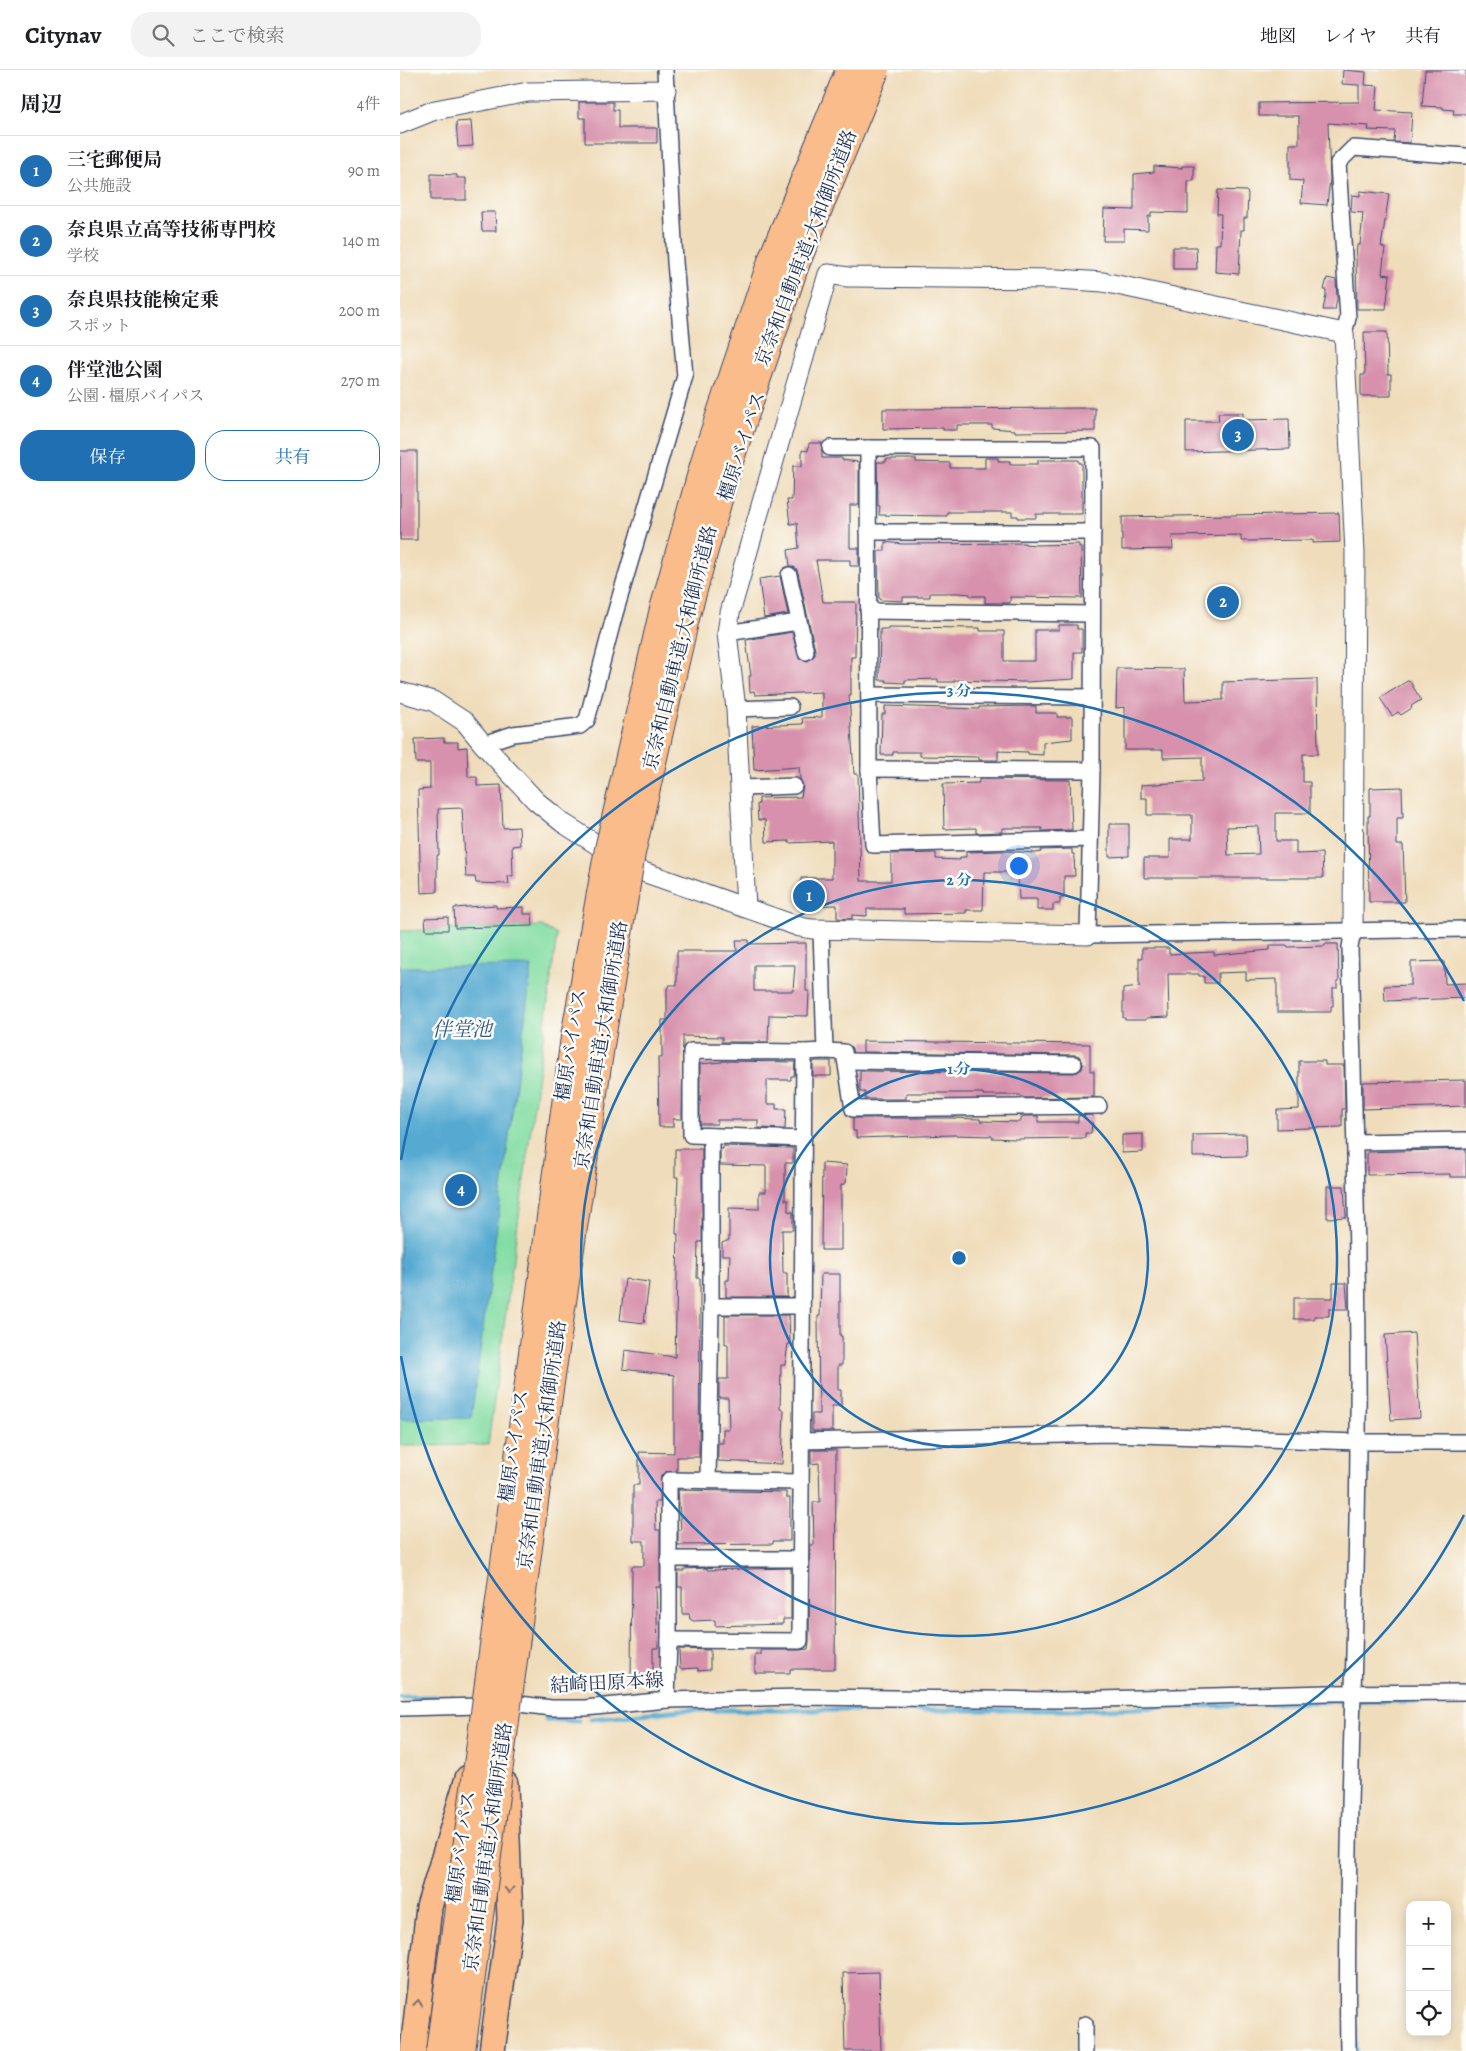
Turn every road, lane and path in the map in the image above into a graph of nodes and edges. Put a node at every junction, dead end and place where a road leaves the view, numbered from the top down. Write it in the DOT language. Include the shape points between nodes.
graph roads {
  1 [pos="665,70"];
  2 [pos="844,70"];
  3 [pos="850,70"];
  4 [pos="875,70"];
  5 [pos="880,70"];
  6 [pos="666,90"];
  7 [pos="400,124"];
  8 [pos="1466,156"];
  9 [pos="1344,333"];
  10 [pos="830,448"];
  11 [pos="868,448"];
  12 [pos="868,532"];
  13 [pos="1092,532"];
  14 [pos="789,575"];
  15 [pos="868,611"];
  16 [pos="1092,614"];
  17 [pos="798,622"];
  18 [pos="727,633"];
  19 [pos="806,652"];
  20 [pos="400,692"];
  21 [pos="869,695"];
  22 [pos="1092,697"];
  23 [pos="790,707"];
  24 [pos="736,709"];
  25 [pos="483,744"];
  26 [pos="869,769"];
  27 [pos="1092,770"];
  28 [pos="794,786"];
  29 [pos="741,788"];
  30 [pos="1090,839"];
  31 [pos="604,849"];
  32 [pos="634,869"];
  33 [pos="746,908"];
  34 [pos="1466,929"];
  35 [pos="821,930"];
  36 [pos="1353,932"];
  37 [pos="1088,935"];
  38 [pos="825,1051"];
  39 [pos="804,1052"];
  40 [pos="846,1061"];
  41 [pos="1074,1064"];
  42 [pos="1099,1106"];
  43 [pos="711,1136"];
  44 [pos="802,1139"];
  45 [pos="1466,1140"];
  46 [pos="1355,1142"];
  47 [pos="712,1306"];
  48 [pos="802,1306"];
  49 [pos="801,1441"];
  50 [pos="1358,1442"];
  51 [pos="1466,1442"];
  52 [pos="708,1480"];
  53 [pos="801,1482"];
  54 [pos="668,1559"];
  55 [pos="800,1559"];
  56 [pos="669,1640"];
  57 [pos="1466,1692"];
  58 [pos="1352,1693"];
  59 [pos="667,1700"];
  60 [pos="512,1703"];
  61 [pos="480,1706"];
  62 [pos="400,1708"];
  63 [pos="472,1762"];
  64 [pos="504,1772"];
  65 [pos="1085,2024"];
  66 [pos="437,2046"];
  67 [pos="466,2049"];
  68 [pos="412,2051"];
  69 [pos="492,2051"];
  70 [pos="1086,2051"];
  71 [pos="1348,2051"];
  1 -- 6 [label="street"];
  2 -- 31 [label="highway, 橿原バイパス" via="769,257 702,453 658,610"];
  3 -- 66 [label="highway, 京奈和自動車道;大和御所道路, bridge" via="773,258 707,455 663,613 609,849 575,1037"];
  4 -- 67 [label="highway, 京奈和自動車道;大和御所道路, bridge" via="794,267 728,466 685,618 631,853 552,1370"];
  5 -- 32 [label="highway, 橿原バイパス" via="800,270 732,470 690,620"];
  6 -- 7 [label="street" via="528,92 435,110"];
  6 -- 25 [label="street" via="685,376 614,617 588,720 580,726 513,734"];
  8 -- 9 [label="street" via="1353,148 1338,163 1348,318"];
  9 -- 18 [label="street" via="1103,282 828,274"];
  9 -- 36 [label="street" via="1355,552"];
  10 -- 11 [label="street"];
  11 -- 12 [label="street"];
  11 -- 13 [label="street" via="1093,448"];
  12 -- 13 [label="street"];
  12 -- 15 [label="street"];
  13 -- 16 [label="street"];
  14 -- 17 [label="street"];
  15 -- 16 [label="street"];
  15 -- 21 [label="street"];
  16 -- 22 [label="street"];
  17 -- 18 [label="street"];
  17 -- 19 [label="street"];
  18 -- 24 [label="street"];
  20 -- 25 [label="street" via="433,700 465,722"];
  21 -- 22 [label="street"];
  21 -- 26 [label="street"];
  22 -- 27 [label="street"];
  23 -- 24 [label="street"];
  24 -- 29 [label="street"];
  25 -- 31 [label="street" via="536,801 562,823"];
  26 -- 27 [label="street"];
  26 -- 30 [label="street" via="873,845"];
  27 -- 30 [label="street"];
  28 -- 29 [label="street"];
  29 -- 33 [label="street"];
  30 -- 37 [label="street"];
  31 -- 32 [label="street"];
  31 -- 61 [label="highway, 橿原バイパス" via="571,1035"];
  32 -- 33 [label="street"];
  32 -- 60 [label="highway, 橿原バイパス" via="606,1041"];
  33 -- 35 [label="street" via="800,927"];
  34 -- 36 [label="street"];
  35 -- 37 [label="street"];
  35 -- 38 [label="street"];
  36 -- 37 [label="street"];
  36 -- 46 [label="street" via="1350,947"];
  38 -- 39 [label="street"];
  38 -- 40 [label="street" via="844,1052"];
  39 -- 43 [label="street" via="691,1051 691,1135"];
  39 -- 44 [label="street"];
  40 -- 41 [label="street"];
  40 -- 42 [label="street" via="854,1109"];
  43 -- 44 [label="street"];
  43 -- 47 [label="street"];
  44 -- 48 [label="street"];
  45 -- 46 [label="street"];
  46 -- 50 [label="street"];
  47 -- 48 [label="street"];
  47 -- 52 [label="street"];
  48 -- 49 [label="street"];
  49 -- 50 [label="street" via="1110,1434"];
  49 -- 53 [label="street"];
  50 -- 51 [label="street"];
  50 -- 58 [label="street"];
  52 -- 53 [label="street"];
  52 -- 54 [label="street" via="668,1480"];
  53 -- 55 [label="street"];
  54 -- 55 [label="street"];
  54 -- 56 [label="street"];
  55 -- 56 [label="street" via="800,1640"];
  56 -- 59 [label="street"];
  57 -- 58 [label="street, 結崎田原本線"];
  58 -- 59 [label="street, 結崎田原本線" via="1063,1700 805,1697"];
  58 -- 71 [label="street"];
  59 -- 60 [label="street, 結崎田原本線" via="585,1708"];
  60 -- 64 [label="highway, 橿原バイパス"];
  61 -- 62 [label="street"];
  61 -- 63 [label="highway, 橿原バイパス"];
  63 -- 66 [label="highway, 橿原バイパス"];
  68 -- 63 [label="highway, one-way" via="429,1907"];
  64 -- 67 [label="highway, 橿原バイパス"];
  64 -- 69 [label="highway, one-way" via="510,1920"];
  65 -- 70 [label="street"];
}
